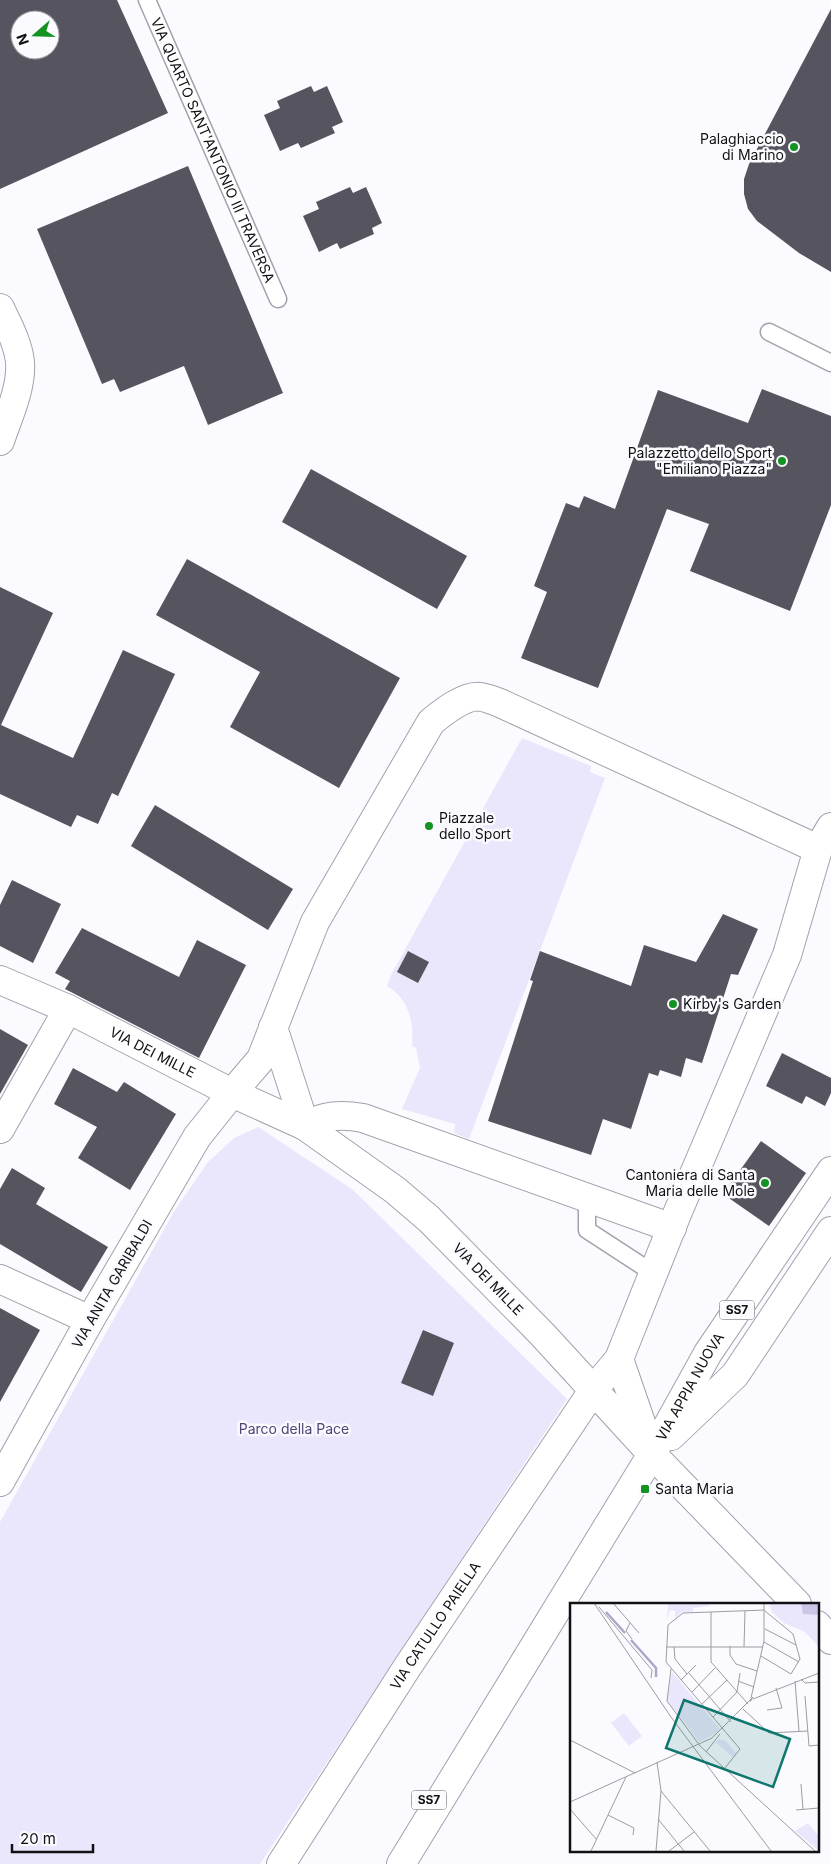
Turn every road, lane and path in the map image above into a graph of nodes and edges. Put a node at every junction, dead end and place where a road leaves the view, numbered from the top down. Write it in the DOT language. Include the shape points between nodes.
graph roads {
  1 [pos="147,0"];
  2 [pos="278,299"];
  3 [pos="0,308"];
  4 [pos="769,332"];
  5 [pos="831,363"];
  6 [pos="0,441"];
  7 [pos="824,838"];
  8 [pos="0,980"];
  9 [pos="68,1009"];
  10 [pos="273,1027"];
  11 [pos="232,1092"];
  12 [pos="305,1126"];
  13 [pos="0,1129"];
  14 [pos="831,1171"];
  15 [pos="587,1198"];
  16 [pos="672,1228"];
  17 [pos="831,1231"];
  18 [pos="653,1273"];
  19 [pos="0,1279"];
  20 [pos="90,1320"];
  21 [pos="619,1359"];
  22 [pos="594,1389"];
  23 [pos="652,1454"];
  24 [pos="0,1482"];
  25 [pos="796,1603"];
  26 [pos="818,1626"];
  27 [pos="831,1640"];
  28 [pos="478,1736"];
  29 [pos="281,1864"];
  30 [pos="381,1864"];
  31 [pos="401,1864"];
  1 -- 2 [label="lane, VIA QUARTO SANT'ANTONIO III TRAVERSA"];
  3 -- 6 [label="street" via="20,363 17,387"];
  4 -- 5 [label="lane"];
  7 -- 10 [label="street" via="500,703 479,696 465,700 431,722 315,922"];
  7 -- 16 [label="street, VIA CATULLO PAIELLA" via="786,955"];
  8 -- 9 [label="street, VIA DEI MILLE"];
  9 -- 11 [label="street, VIA DEI MILLE"];
  9 -- 13 [label="street"];
  10 -- 11 [label="street" via="261,1059"];
  10 -- 12 [label="street"];
  11 -- 12 [label="street, VIA DEI MILLE"];
  11 -- 20 [label="street, VIA ANITA GARIBALDI" via="197,1137"];
  12 -- 15 [label="street" via="335,1115 363,1118"];
  12 -- 22 [label="street, VIA DEI MILLE" via="395,1190 428,1219"];
  14 -- 23 [label="street, VIA APPIA NUOVA / SS7" via="708,1353"];
  15 -- 16 [label="street"];
  15 -- 18 [label="lane" via="587,1230"];
  16 -- 18 [label="street, VIA CATULLO PAIELLA"];
  17 -- 23 [label="street, VIA APPIA NUOVA / SS7" via="735,1375"];
  18 -- 21 [label="street, VIA CATULLO PAIELLA"];
  19 -- 20 [label="street"];
  20 -- 24 [label="street, VIA ANITA GARIBALDI"];
  21 -- 22 [label="street, VIA CATULLO PAIELLA"];
  21 -- 23 [label="street"];
  22 -- 23 [label="street, VIA DEI MILLE"];
  22 -- 29 [label="street, VIA CATULLO PAIELLA" via="408,1666"];
  23 -- 25 [label="street, VIA DEI MILLE"];
  23 -- 28 [label="street, VIA APPIA NUOVA / SS7"];
  26 -- 27 [label="street"];
  28 -- 30 [label="street, VIA APPIA NUOVA / SS7"];
  28 -- 31 [label="street, VIA APPIA NUOVA / SS7"];
}
